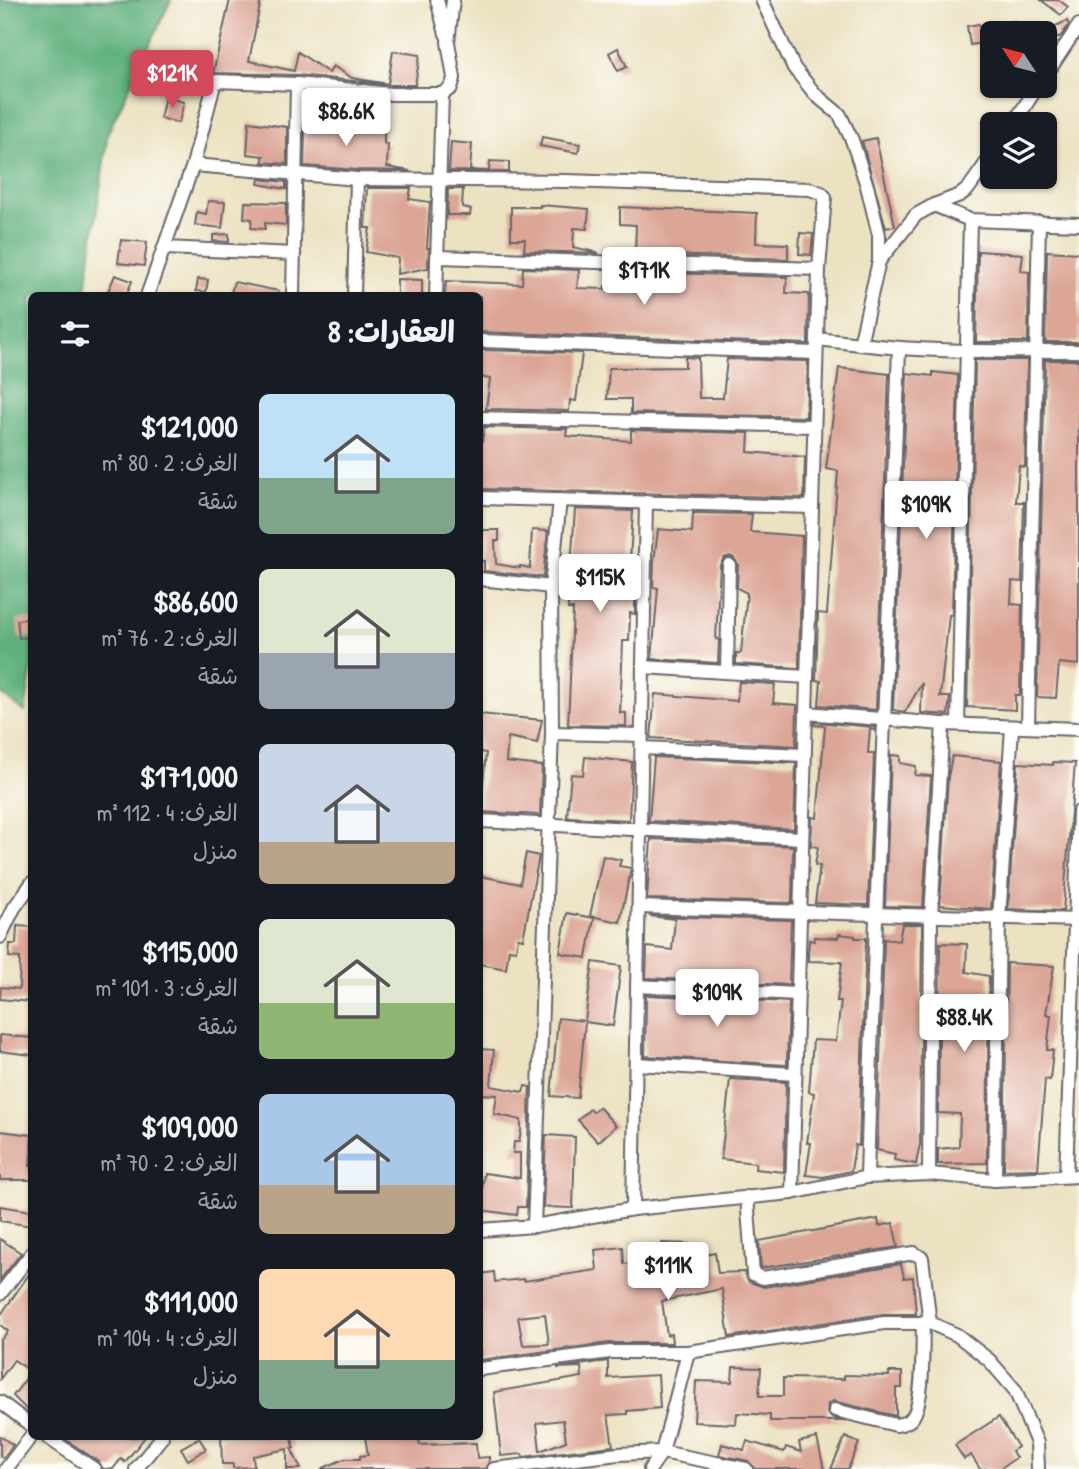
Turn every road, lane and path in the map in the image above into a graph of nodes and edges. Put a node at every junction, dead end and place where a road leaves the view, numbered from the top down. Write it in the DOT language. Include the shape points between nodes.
graph roads {
  1 [pos="437,0"];
  2 [pos="453,0"];
  3 [pos="762,0"];
  4 [pos="1079,25"];
  5 [pos="448,42"];
  6 [pos="1057,58"];
  7 [pos="296,84"];
  8 [pos="442,94"];
  9 [pos="193,165"];
  10 [pos="980,172"];
  11 [pos="295,174"];
  12 [pos="357,179"];
  13 [pos="440,179"];
  14 [pos="934,205"];
  15 [pos="970,220"];
  16 [pos="1039,222"];
  17 [pos="1079,224"];
  18 [pos="165,248"];
  19 [pos="293,254"];
  20 [pos="438,257"];
  21 [pos="879,261"];
  22 [pos="819,269"];
  23 [pos="148,292"];
  24 [pos="293,292"];
  25 [pos="354,292"];
  26 [pos="436,292"];
  27 [pos="817,339"];
  28 [pos="483,341"];
  29 [pos="860,344"];
  30 [pos="899,348"];
  31 [pos="965,351"];
  32 [pos="1035,351"];
  33 [pos="1079,351"];
  34 [pos="816,353"];
  35 [pos="483,418"];
  36 [pos="814,426"];
  37 [pos="483,498"];
  38 [pos="561,500"];
  39 [pos="646,502"];
  40 [pos="812,507"];
  41 [pos="729,565"];
  42 [pos="483,579"];
  43 [pos="551,587"];
  44 [pos="643,667"];
  45 [pos="727,672"];
  46 [pos="807,677"];
  47 [pos="806,713"];
  48 [pos="886,718"];
  49 [pos="943,724"];
  50 [pos="958,724"];
  51 [pos="1028,727"];
  52 [pos="1012,728"];
  53 [pos="1079,729"];
  54 [pos="552,733"];
  55 [pos="642,735"];
  56 [pos="642,748"];
  57 [pos="804,755"];
  58 [pos="1079,812"];
  59 [pos="483,821"];
  60 [pos="549,824"];
  61 [pos="640,828"];
  62 [pos="802,838"];
  63 [pos="28,889"];
  64 [pos="639,907"];
  65 [pos="800,912"];
  66 [pos="875,914"];
  67 [pos="931,916"];
  68 [pos="999,918"];
  69 [pos="1076,920"];
  70 [pos="0,937"];
  71 [pos="637,986"];
  72 [pos="797,994"];
  73 [pos="636,1064"];
  74 [pos="795,1074"];
  75 [pos="929,1174"];
  76 [pos="1073,1176"];
  77 [pos="867,1177"];
  78 [pos="995,1180"];
  79 [pos="792,1193"];
  80 [pos="747,1197"];
  81 [pos="633,1209"];
  82 [pos="534,1226"];
  83 [pos="483,1230"];
  84 [pos="28,1258"];
  85 [pos="0,1294"];
  86 [pos="926,1323"];
  87 [pos="688,1352"];
  88 [pos="483,1369"];
  89 [pos="0,1402"];
  90 [pos="835,1410"];
  91 [pos="28,1423"];
  92 [pos="28,1440"];
  93 [pos="53,1440"];
  94 [pos="160,1440"];
  95 [pos="662,1452"];
  96 [pos="6,1469"];
  97 [pos="94,1469"];
  98 [pos="136,1469"];
  99 [pos="494,1469"];
  100 [pos="650,1469"];
  101 [pos="746,1469"];
  102 [pos="1038,1469"];
  1 -- 5 [label="street"];
  2 -- 5 [label="street"];
  3 -- 21 [label="street" via="794,68 840,116 852,140 879,235"];
  4 -- 6 [label="street"];
  5 -- 8 [label="street" via="454,78 451,88"];
  7 -- 8 [label="street"];
  7 -- 9 [label="street" via="215,81"];
  7 -- 11 [label="street"];
  8 -- 13 [label="street"];
  9 -- 11 [label="street"];
  9 -- 18 [label="street"];
  10 -- 14 [label="street" via="960,195"];
  11 -- 12 [label="street"];
  11 -- 19 [label="street"];
  12 -- 13 [label="street"];
  12 -- 25 [label="street"];
  13 -- 20 [label="street"];
  13 -- 22 [label="street" via="816,190 827,202"];
  14 -- 15 [label="street"];
  14 -- 21 [label="street" via="909,221"];
  15 -- 16 [label="street"];
  15 -- 31 [label="street"];
  16 -- 17 [label="street"];
  16 -- 32 [label="street"];
  18 -- 19 [label="street"];
  18 -- 23 [label="street"];
  19 -- 24 [label="street"];
  20 -- 22 [label="street"];
  20 -- 26 [label="street"];
  21 -- 29 [label="street"];
  22 -- 27 [label="street"];
  27 -- 29 [label="street"];
  27 -- 34 [label="street"];
  28 -- 34 [label="street"];
  29 -- 30 [label="street"];
  30 -- 31 [label="street"];
  30 -- 48 [label="street"];
  31 -- 32 [label="street"];
  31 -- 50 [label="street"];
  32 -- 33 [label="street"];
  32 -- 51 [label="street"];
  34 -- 36 [label="street"];
  35 -- 36 [label="street"];
  36 -- 40 [label="street"];
  37 -- 38 [label="street"];
  38 -- 39 [label="street"];
  38 -- 43 [label="street"];
  39 -- 40 [label="street"];
  39 -- 44 [label="street"];
  40 -- 46 [label="street"];
  41 -- 45 [label="street"];
  42 -- 43 [label="street"];
  43 -- 54 [label="street"];
  44 -- 45 [label="street"];
  44 -- 55 [label="street"];
  45 -- 46 [label="street"];
  46 -- 47 [label="street"];
  47 -- 48 [label="street"];
  47 -- 57 [label="street"];
  48 -- 49 [label="street"];
  48 -- 66 [label="street"];
  49 -- 50 [label="street"];
  49 -- 67 [label="street"];
  50 -- 52 [label="street"];
  51 -- 52 [label="street"];
  51 -- 53 [label="street"];
  52 -- 68 [label="street"];
  54 -- 55 [label="street"];
  54 -- 60 [label="street"];
  55 -- 56 [label="street"];
  56 -- 57 [label="street"];
  56 -- 61 [label="street"];
  57 -- 62 [label="street"];
  58 -- 69 [label="street"];
  59 -- 60 [label="street"];
  60 -- 61 [label="street"];
  60 -- 82 [label="street"];
  61 -- 62 [label="street"];
  61 -- 64 [label="street"];
  62 -- 65 [label="street"];
  63 -- 70 [label="street"];
  64 -- 65 [label="street"];
  64 -- 71 [label="street"];
  65 -- 66 [label="street"];
  65 -- 72 [label="street"];
  66 -- 67 [label="street"];
  66 -- 77 [label="street"];
  67 -- 68 [label="street"];
  67 -- 75 [label="street"];
  68 -- 69 [label="street"];
  68 -- 78 [label="street"];
  69 -- 76 [label="street"];
  71 -- 72 [label="street"];
  71 -- 73 [label="street"];
  72 -- 74 [label="street"];
  73 -- 74 [label="street"];
  73 -- 81 [label="street"];
  74 -- 79 [label="street"];
  75 -- 77 [label="street"];
  75 -- 78 [label="street"];
  76 -- 78 [label="street"];
  77 -- 79 [label="street"];
  79 -- 80 [label="street"];
  80 -- 81 [label="street"];
  80 -- 86 [label="street" via="753,1274 757,1277 914,1253 922,1258"];
  81 -- 82 [label="street"];
  82 -- 83 [label="street"];
  84 -- 85 [label="street"];
  86 -- 87 [label="street" via="884,1323"];
  86 -- 90 [label="street" via="919,1401 913,1418 896,1425"];
  86 -- 102 [label="street" via="957,1335 989,1360 1015,1390 1037,1443"];
  87 -- 88 [label="street" via="610,1352"];
  87 -- 95 [label="street"];
  89 -- 91 [label="street"];
  92 -- 96 [label="street"];
  93 -- 97 [label="street"];
  94 -- 98 [label="street"];
  95 -- 99 [label="street"];
  95 -- 100 [label="street"];
  95 -- 101 [label="street"];
}
